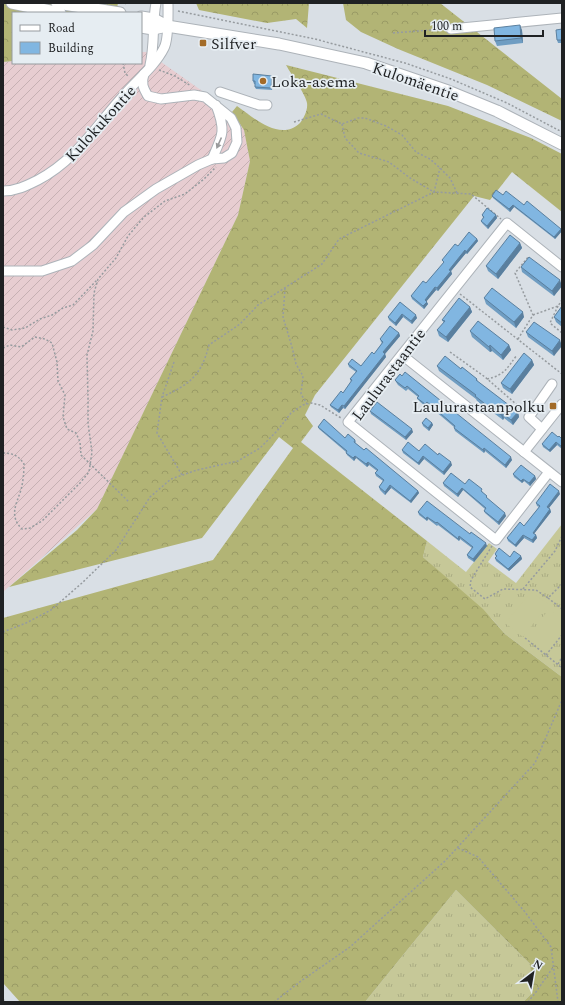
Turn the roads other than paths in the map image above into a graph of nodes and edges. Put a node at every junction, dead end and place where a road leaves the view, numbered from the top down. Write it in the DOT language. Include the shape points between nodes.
graph roads {
  1 [pos="12,3"];
  2 [pos="57,3"];
  3 [pos="156,3"];
  4 [pos="168,3"];
  5 [pos="124,7"];
  6 [pos="55,12"];
  7 [pos="142,18"];
  8 [pos="562,18"];
  9 [pos="154,24"];
  10 [pos="167,26"];
  11 [pos="142,27"];
  12 [pos="451,28"];
  13 [pos="147,70"];
  14 [pos="220,92"];
  15 [pos="216,105"];
  16 [pos="268,105"];
  17 [pos="562,144"];
  18 [pos="212,159"];
  19 [pos="3,191"];
  20 [pos="562,267"];
  21 [pos="3,271"];
  22 [pos="402,355"];
  23 [pos="552,384"];
  24 [pos="562,404"];
  25 [pos="542,429"];
  26 [pos="524,452"];
  27 [pos="549,472"];
  28 [pos="562,482"];
  1 -- 6 [label="main road"];
  2 -- 5 [label="main road"];
  3 -- 9 [label="street"];
  4 -- 10 [label="street, Kulokukontie"];
  7 -- 9 [label="main road, Kulomäentie"];
  8 -- 12 [label="street"];
  9 -- 10 [label="main road, Kulomäentie"];
  9 -- 11 [label="main road, Kulomäentie"];
  9 -- 13 [label="street" via="154,51"];
  10 -- 13 [label="street, Kulokukontie" via="167,41 164,48"];
  10 -- 17 [label="main road, Kulomäentie" via="279,44 366,63 448,90"];
  13 -- 15 [label="street" via="142,80 148,96 161,99 194,95 206,97"];
  13 -- 19 [label="street, Kulokukontie" via="67,161 26,186 13,191"];
  14 -- 16 [label="street"];
  15 -- 18 [label="street, one-way" via="222,122 222,138"];
  15 -- 18 [label="street" via="231,118 236,128 237,142 232,153 224,158"];
  18 -- 21 [label="street" via="156,189 124,212 93,245 72,261 42,271"];
  20 -- 22 [label="street, Laulurastaantie" via="507,223"];
  22 -- 26 [label="street"];
  22 -- 27 [label="street, Laulurastaantie" via="348,422 496,540"];
  23 -- 25 [label="street" via="529,417"];
  24 -- 25 [label="street"];
  25 -- 26 [label="street"];
  26 -- 27 [label="street"];
  27 -- 28 [label="street"];
}
